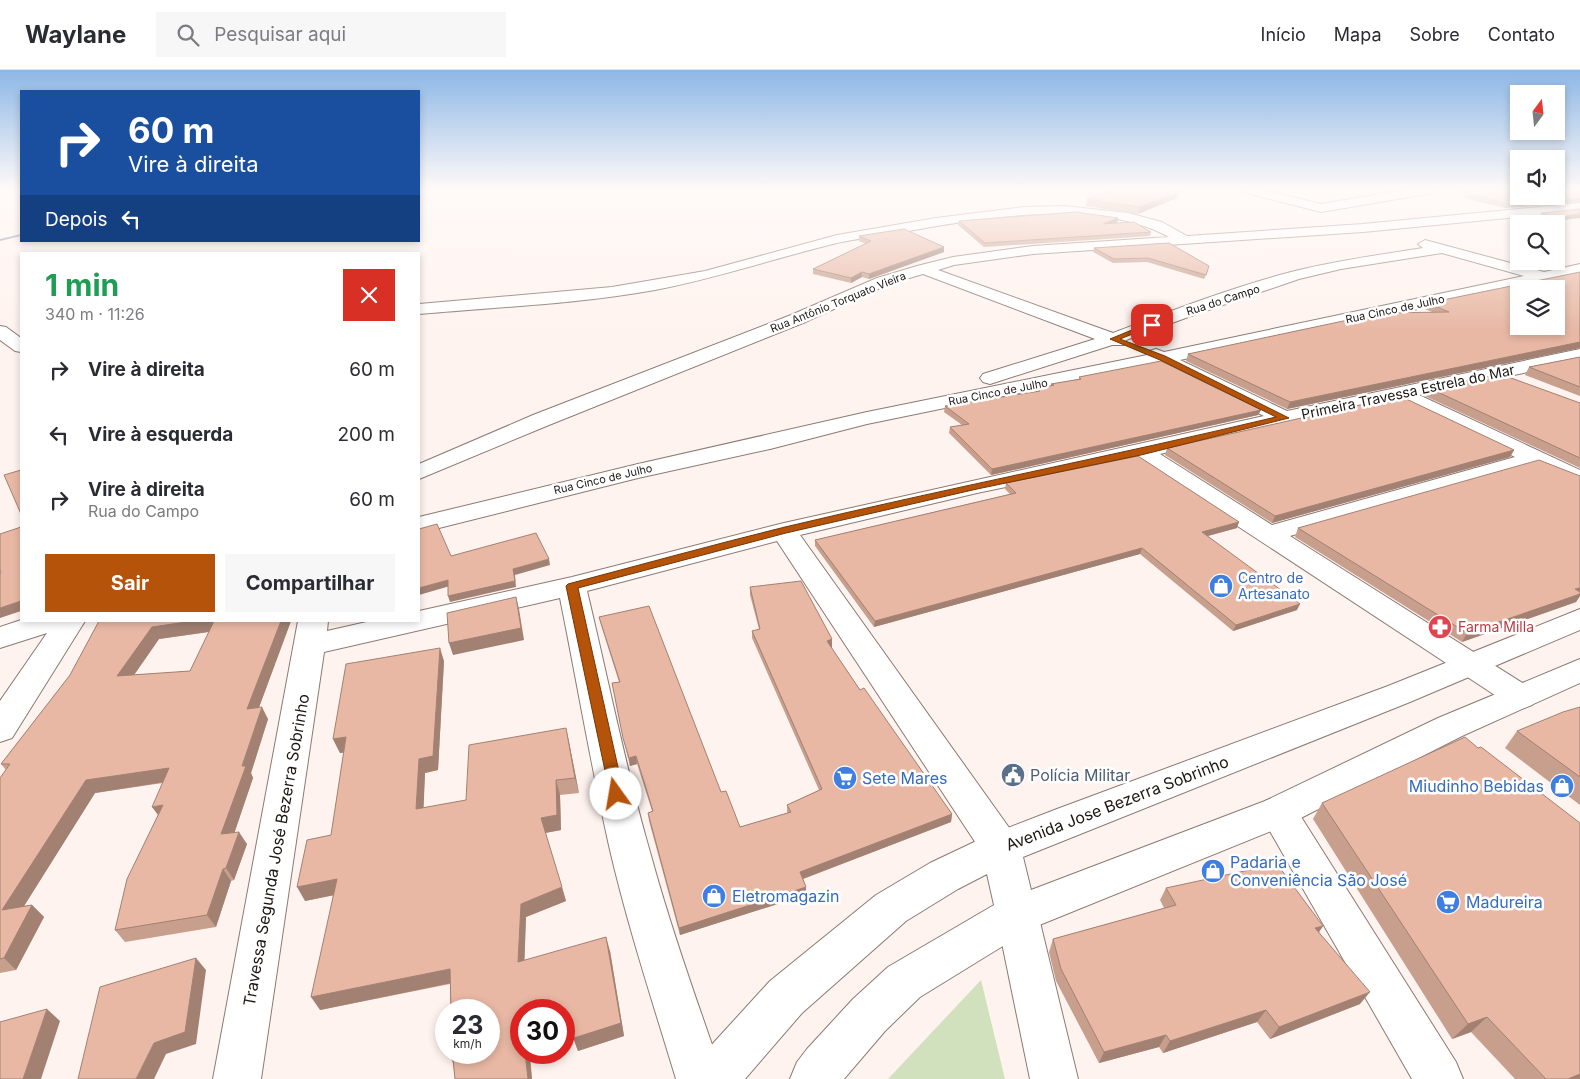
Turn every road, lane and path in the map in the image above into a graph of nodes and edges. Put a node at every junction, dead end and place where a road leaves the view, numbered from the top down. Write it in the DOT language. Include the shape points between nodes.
graph roads {
  1 [pos="856,236"];
  2 [pos="1179,236"];
  3 [pos="1244,236"];
  4 [pos="1392,236"];
  5 [pos="1187,240"];
  6 [pos="1442,249"];
  7 [pos="922,269"];
  8 [pos="1580,269"];
  9 [pos="1544,277"];
  10 [pos="420,309"];
  11 [pos="0,331"];
  12 [pos="1113,339"];
  13 [pos="20,346"];
  14 [pos="1580,355"];
  15 [pos="1162,358"];
  16 [pos="1499,373"];
  17 [pos="1526,384"];
  18 [pos="1398,393"];
  19 [pos="867,418"];
  20 [pos="1284,418"];
  21 [pos="1141,452"];
  22 [pos="1536,458"];
  23 [pos="420,472"];
  24 [pos="1580,478"];
  25 [pos="420,525"];
  26 [pos="784,531"];
  27 [pos="1269,534"];
  28 [pos="572,586"];
  29 [pos="1580,619"];
  30 [pos="420,620"];
  31 [pos="47,622"];
  32 [pos="69,622"];
  33 [pos="408,622"];
  34 [pos="312,633"];
  35 [pos="0,638"];
  36 [pos="1468,664"];
  37 [pos="1580,670"];
  38 [pos="11,694"];
  39 [pos="1521,698"];
  40 [pos="1450,727"];
  41 [pos="0,729"];
  42 [pos="1481,751"];
  43 [pos="1278,812"];
  44 [pos="1000,848"];
  45 [pos="1017,914"];
  46 [pos="237,1079"];
  47 [pos="700,1079"];
  48 [pos="713,1079"];
  49 [pos="814,1079"];
  50 [pos="1054,1079"];
  51 [pos="1439,1079"];
  1 -- 10 [label="street" via="707,275 655,285 612,292"];
  2 -- 5 [label="street"];
  3 -- 5 [label="street, Rua Antônio Torquato Vieira"];
  4 -- 6 [label="street"];
  5 -- 7 [label="street, Rua Antônio Torquato Vieira" via="1025,251"];
  6 -- 9 [label="street"];
  6 -- 12 [label="street, Rua do Campo" via="1294,276"];
  7 -- 12 [label="street"];
  7 -- 23 [label="street, Rua Antônio Torquato Vieira" via="883,281"];
  8 -- 9 [label="street, Rua Cinco de Julho"];
  9 -- 15 [label="street, Rua Cinco de Julho"];
  11 -- 13 [label="street"];
  12 -- 15 [label="street"];
  12 -- 19 [label="street, Rua do Campo"];
  14 -- 16 [label="street, Primeira Travessa Estrela do Mar"];
  15 -- 19 [label="street, Rua Cinco de Julho"];
  15 -- 20 [label="street"];
  16 -- 17 [label="street"];
  16 -- 18 [label="street, Primeira Travessa Estrela do Mar"];
  18 -- 20 [label="street, Primeira Travessa Estrela do Mar"];
  18 -- 22 [label="street"];
  19 -- 25 [label="street, Rua Cinco de Julho"];
  20 -- 21 [label="street, Primeira Travessa Estrela do Mar"];
  21 -- 26 [label="street, Primeira Travessa Estrela do Mar"];
  21 -- 27 [label="street"];
  22 -- 24 [label="street"];
  22 -- 27 [label="street"];
  26 -- 28 [label="street, Primeira Travessa Estrela do Mar"];
  26 -- 44 [label="street"];
  27 -- 36 [label="street"];
  28 -- 30 [label="street, Primeira Travessa Estrela do Mar"];
  28 -- 47 [label="street" via="612,776 635,866 655,942"];
  29 -- 36 [label="street, Avenida Jose Bezerra Sobrinho"];
  31 -- 35 [label="street"];
  32 -- 38 [label="street"];
  33 -- 34 [label="street, Primeira Travessa Estrela do Mar"];
  34 -- 46 [label="street, Travessa Segunda José Bezerra Sobrinho"];
  36 -- 39 [label="street"];
  36 -- 44 [label="street, Avenida Jose Bezerra Sobrinho"];
  37 -- 39 [label="street"];
  38 -- 41 [label="street"];
  39 -- 40 [label="street"];
  40 -- 42 [label="street"];
  40 -- 43 [label="street"];
  43 -- 45 [label="street"];
  43 -- 51 [label="street"];
  44 -- 45 [label="street"];
  44 -- 48 [label="street, Avenida Jose Bezerra Sobrinho" via="944,876 892,908 786,997"];
  45 -- 49 [label="street" via="904,982 869,1015"];
  45 -- 50 [label="street"];
}
